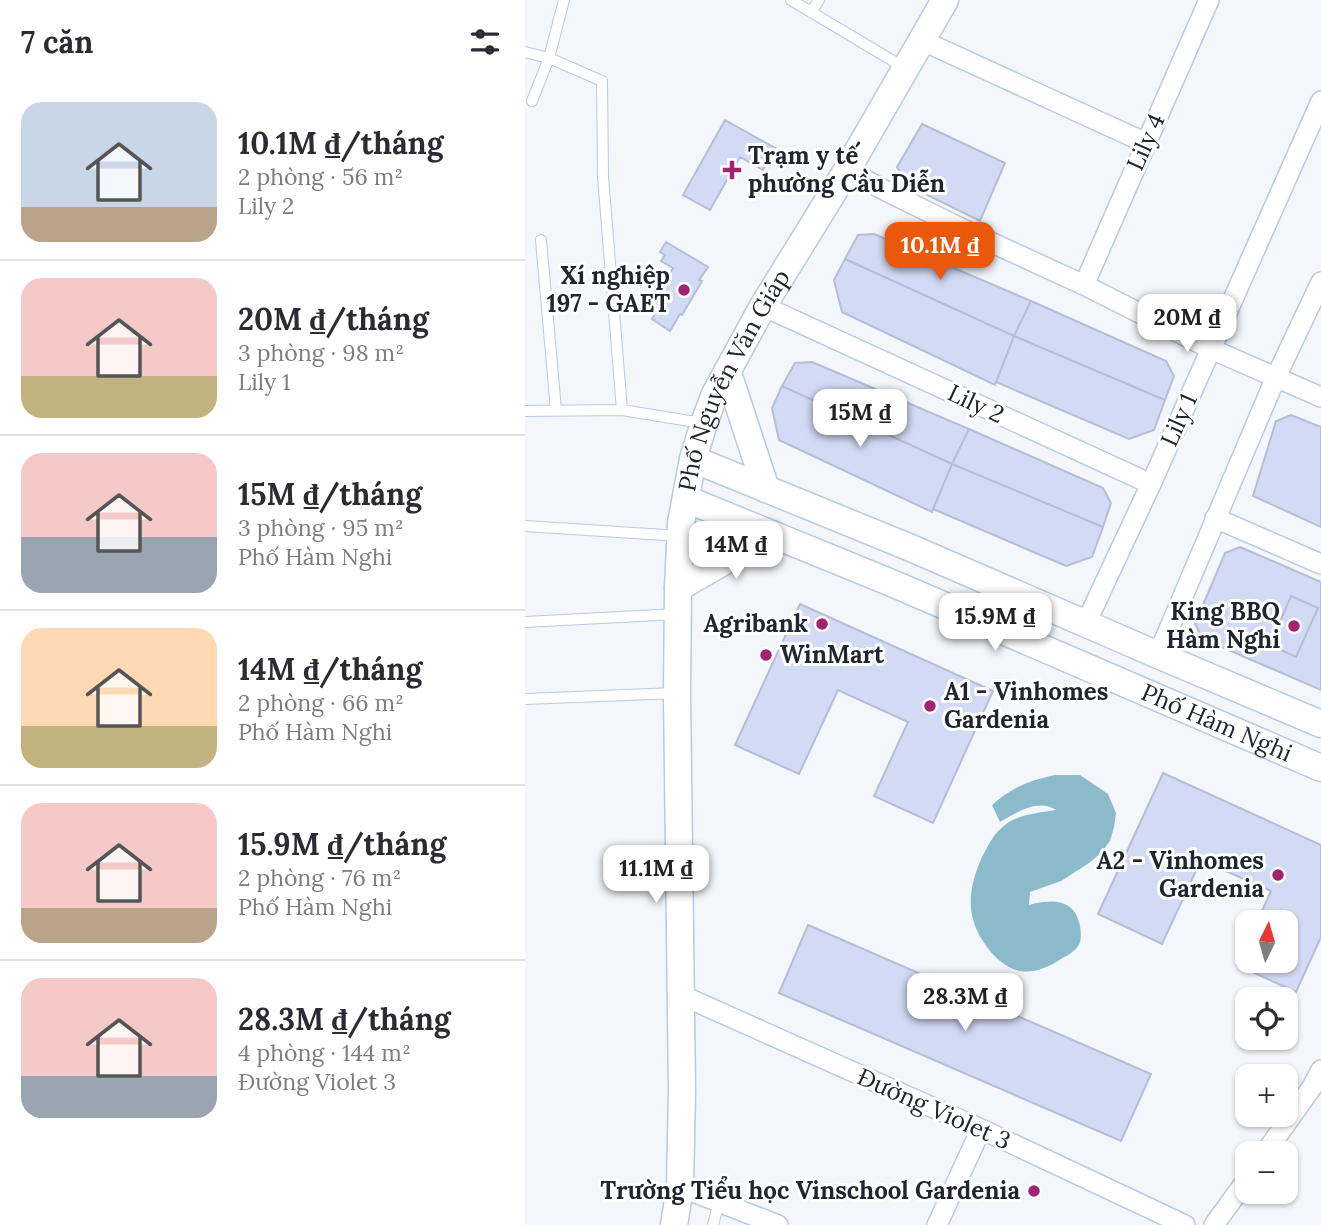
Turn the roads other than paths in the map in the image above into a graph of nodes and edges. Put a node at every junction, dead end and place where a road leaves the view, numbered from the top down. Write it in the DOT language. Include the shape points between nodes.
graph roads {
  1 [pos="564,0"];
  2 [pos="791,0"];
  3 [pos="819,0"];
  4 [pos="945,0"];
  5 [pos="1209,0"];
  6 [pos="811,12"];
  7 [pos="921,40"];
  8 [pos="525,52"];
  9 [pos="549,58"];
  10 [pos="905,68"];
  11 [pos="531,101"];
  12 [pos="1321,101"];
  13 [pos="1146,143"];
  14 [pos="847,170"];
  15 [pos="541,240"];
  16 [pos="1321,282"];
  17 [pos="1084,285"];
  18 [pos="763,306"];
  19 [pos="1211,349"];
  20 [pos="727,373"];
  21 [pos="1276,377"];
  22 [pos="1321,397"];
  23 [pos="557,410"];
  24 [pos="622,410"];
  25 [pos="525,411"];
  26 [pos="704,423"];
  27 [pos="693,460"];
  28 [pos="1151,484"];
  29 [pos="766,489"];
  30 [pos="687,499"];
  31 [pos="1215,518"];
  32 [pos="525,526"];
  33 [pos="772,534"];
  34 [pos="680,536"];
  35 [pos="1321,564"];
  36 [pos="678,601"];
  37 [pos="525,622"];
  38 [pos="1086,623"];
  39 [pos="1157,656"];
  40 [pos="677,693"];
  41 [pos="525,699"];
  42 [pos="1321,724"];
  43 [pos="1321,768"];
  44 [pos="681,995"];
  45 [pos="1321,1070"];
  46 [pos="981,1129"];
  47 [pos="1274,1141"];
  48 [pos="680,1187"];
  49 [pos="1235,1196"];
  50 [pos="719,1202"];
  51 [pos="674,1225"];
  52 [pos="713,1225"];
  53 [pos="778,1225"];
  54 [pos="937,1225"];
  55 [pos="1185,1225"];
  56 [pos="1214,1225"];
  1 -- 9 [label="lane"];
  2 -- 6 [label="lane"];
  3 -- 6 [label="lane"];
  4 -- 7 [label="main road, Phố Nguyễn Văn Giáp"];
  5 -- 13 [label="street, Lily 4"];
  6 -- 10 [label="lane"];
  7 -- 10 [label="main road, Phố Nguyễn Văn Giáp"];
  7 -- 13 [label="street"];
  8 -- 9 [label="lane"];
  9 -- 11 [label="lane"];
  9 -- 24 [label="lane" via="602,81 603,177"];
  10 -- 14 [label="main road, Phố Nguyễn Văn Giáp"];
  12 -- 19 [label="street, Lily 1"];
  13 -- 17 [label="street, Lily 4"];
  14 -- 17 [label="street"];
  14 -- 18 [label="main road, Phố Nguyễn Văn Giáp"];
  15 -- 23 [label="lane"];
  16 -- 21 [label="street"];
  17 -- 19 [label="street"];
  18 -- 20 [label="main road, Phố Nguyễn Văn Giáp"];
  18 -- 28 [label="street, Lily 2"];
  19 -- 21 [label="street"];
  19 -- 28 [label="street, Lily 1"];
  20 -- 26 [label="main road, Phố Nguyễn Văn Giáp"];
  20 -- 29 [label="main road"];
  21 -- 22 [label="street"];
  21 -- 31 [label="street"];
  23 -- 24 [label="lane"];
  23 -- 25 [label="lane"];
  24 -- 26 [label="lane"];
  26 -- 27 [label="main road, Phố Nguyễn Văn Giáp"];
  27 -- 29 [label="main road, Phố Hàm Nghi"];
  27 -- 30 [label="main road, Phố Nguyễn Văn Giáp"];
  28 -- 38 [label="street, Lily 1"];
  29 -- 38 [label="main road, Phố Hàm Nghi"];
  30 -- 33 [label="main road, Phố Hàm Nghi"];
  30 -- 34 [label="main road, Phố Nguyễn Văn Giáp"];
  31 -- 35 [label="street"];
  31 -- 39 [label="street"];
  32 -- 34 [label="lane"];
  33 -- 36 [label="main road"];
  33 -- 43 [label="main road, Phố Hàm Nghi"];
  34 -- 36 [label="main road, Phố Nguyễn Văn Giáp"];
  36 -- 37 [label="lane"];
  36 -- 40 [label="main road, Phố Nguyễn Văn Giáp"];
  38 -- 39 [label="main road, Phố Hàm Nghi"];
  39 -- 42 [label="main road, Phố Hàm Nghi"];
  40 -- 41 [label="lane"];
  40 -- 44 [label="main road, Phố Nguyễn Văn Giáp"];
  44 -- 46 [label="street, Đường Violet 3"];
  44 -- 48 [label="main road, Phố Nguyễn Văn Giáp"];
  45 -- 47 [label="street"];
  46 -- 54 [label="street"];
  46 -- 55 [label="street, Đường Violet 3"];
  48 -- 50 [label="street"];
  48 -- 51 [label="main road, Phố Nguyễn Văn Giáp"];
  49 -- 56 [label="street"];
  50 -- 52 [label="lane"];
  50 -- 53 [label="street"];
}
